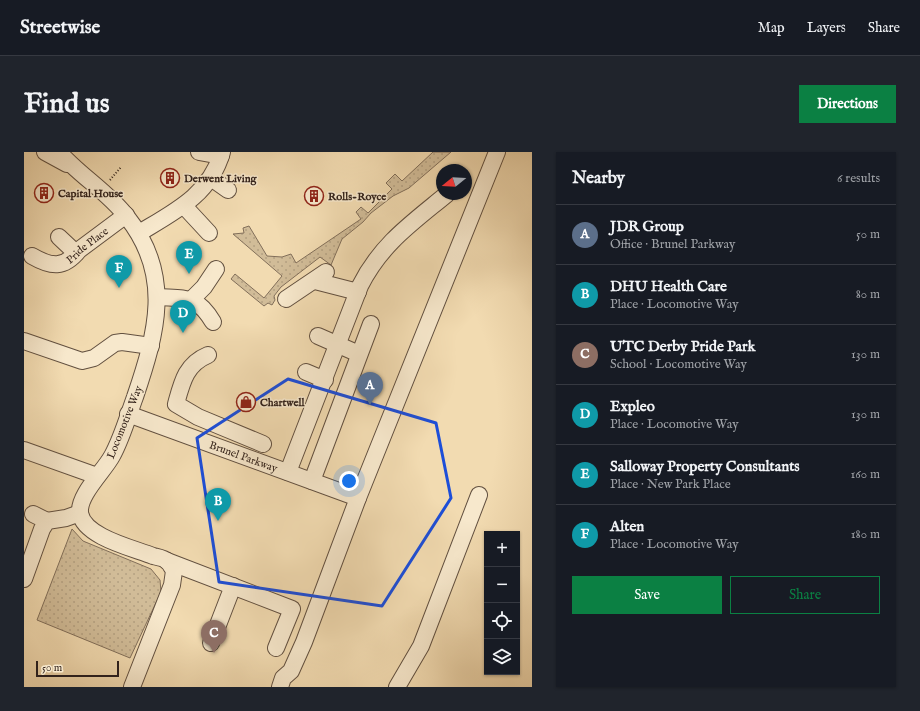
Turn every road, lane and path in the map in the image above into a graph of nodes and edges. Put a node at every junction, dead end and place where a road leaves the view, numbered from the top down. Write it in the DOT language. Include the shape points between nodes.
graph roads {
  1 [pos="45,152"];
  2 [pos="59,152"];
  3 [pos="199,152"];
  4 [pos="496,152"];
  5 [pos="221,154"];
  6 [pos="72,166"];
  7 [pos="121,167"];
  8 [pos="211,178"];
  9 [pos="101,190"];
  10 [pos="228,190"];
  11 [pos="440,200"];
  12 [pos="184,206"];
  13 [pos="126,215"];
  14 [pos="139,233"];
  15 [pos="209,233"];
  16 [pos="59,237"];
  17 [pos="76,253"];
  18 [pos="47,266"];
  19 [pos="216,269"];
  20 [pos="358,292"];
  21 [pos="157,297"];
  22 [pos="286,299"];
  23 [pos="192,300"];
  24 [pos="213,322"];
  25 [pos="370,324"];
  26 [pos="318,336"];
  27 [pos="24,341"];
  28 [pos="151,346"];
  29 [pos="338,346"];
  30 [pos="359,354"];
  31 [pos="208,355"];
  32 [pos="306,372"];
  33 [pos="324,380"];
  34 [pos="128,414"];
  35 [pos="198,416"];
  36 [pos="190,436"];
  37 [pos="263,444"];
  38 [pos="24,450"];
  39 [pos="288,472"];
  40 [pos="97,476"];
  41 [pos="312,481"];
  42 [pos="479,495"];
  43 [pos="358,498"];
  44 [pos="80,513"];
  45 [pos="167,561"];
  46 [pos="24,579"];
  47 [pos="233,586"];
  48 [pos="211,642"];
  49 [pos="276,648"];
  50 [pos="132,687"];
  51 [pos="280,687"];
  52 [pos="397,687"];
  1 -- 6 [label="street, Locomotive Way"];
  2 -- 6 [label="street, Locomotive Way"];
  3 -- 5 [label="street"];
  4 -- 43 [label="street"];
  5 -- 8 [label="street"];
  6 -- 9 [label="street, Locomotive Way"];
  7 -- 9 [label="path"];
  8 -- 10 [label="street"];
  8 -- 12 [label="street" via="195,198"];
  9 -- 13 [label="street, Locomotive Way"];
  11 -- 20 [label="street" via="398,234 380,253"];
  12 -- 14 [label="street"];
  12 -- 15 [label="street"];
  13 -- 14 [label="street, Locomotive Way"];
  13 -- 17 [label="street, Pride Place"];
  14 -- 21 [label="street, Locomotive Way" via="153,268"];
  16 -- 17 [label="street"];
  17 -- 18 [label="street, Pride Place" via="66,262"];
  19 -- 23 [label="street"];
  20 -- 22 [label="street" via="321,276"];
  20 -- 29 [label="street"];
  21 -- 23 [label="street"];
  21 -- 28 [label="street, Locomotive Way" via="156,324"];
  23 -- 24 [label="street" via="207,312"];
  25 -- 30 [label="street"];
  26 -- 29 [label="street"];
  27 -- 28 [label="street" via="82,360 94,358 115,343"];
  28 -- 34 [label="street, Locomotive Way"];
  29 -- 30 [label="street"];
  29 -- 33 [label="street"];
  30 -- 41 [label="street"];
  31 -- 35 [label="street" via="198,359 183,378 176,404"];
  32 -- 33 [label="street"];
  33 -- 39 [label="street"];
  34 -- 36 [label="street, Brunel Parkway"];
  34 -- 40 [label="street, Locomotive Way" via="112,456"];
  35 -- 36 [label="street"];
  35 -- 37 [label="street"];
  36 -- 39 [label="street, Brunel Parkway"];
  38 -- 40 [label="street"];
  39 -- 41 [label="street, Brunel Parkway"];
  40 -- 44 [label="street, Locomotive Way" via="82,502"];
  41 -- 43 [label="street, Brunel Parkway"];
  42 -- 52 [label="street" via="420,646"];
  43 -- 51 [label="street" via="304,642 291,671 283,678"];
  44 -- 45 [label="street" via="86,525 99,536"];
  44 -- 46 [label="street" via="66,518 40,518 42,530"];
  45 -- 47 [label="street"];
  45 -- 50 [label="street" via="174,571 172,585"];
  47 -- 48 [label="street"];
  47 -- 49 [label="street" via="292,609"];
}
